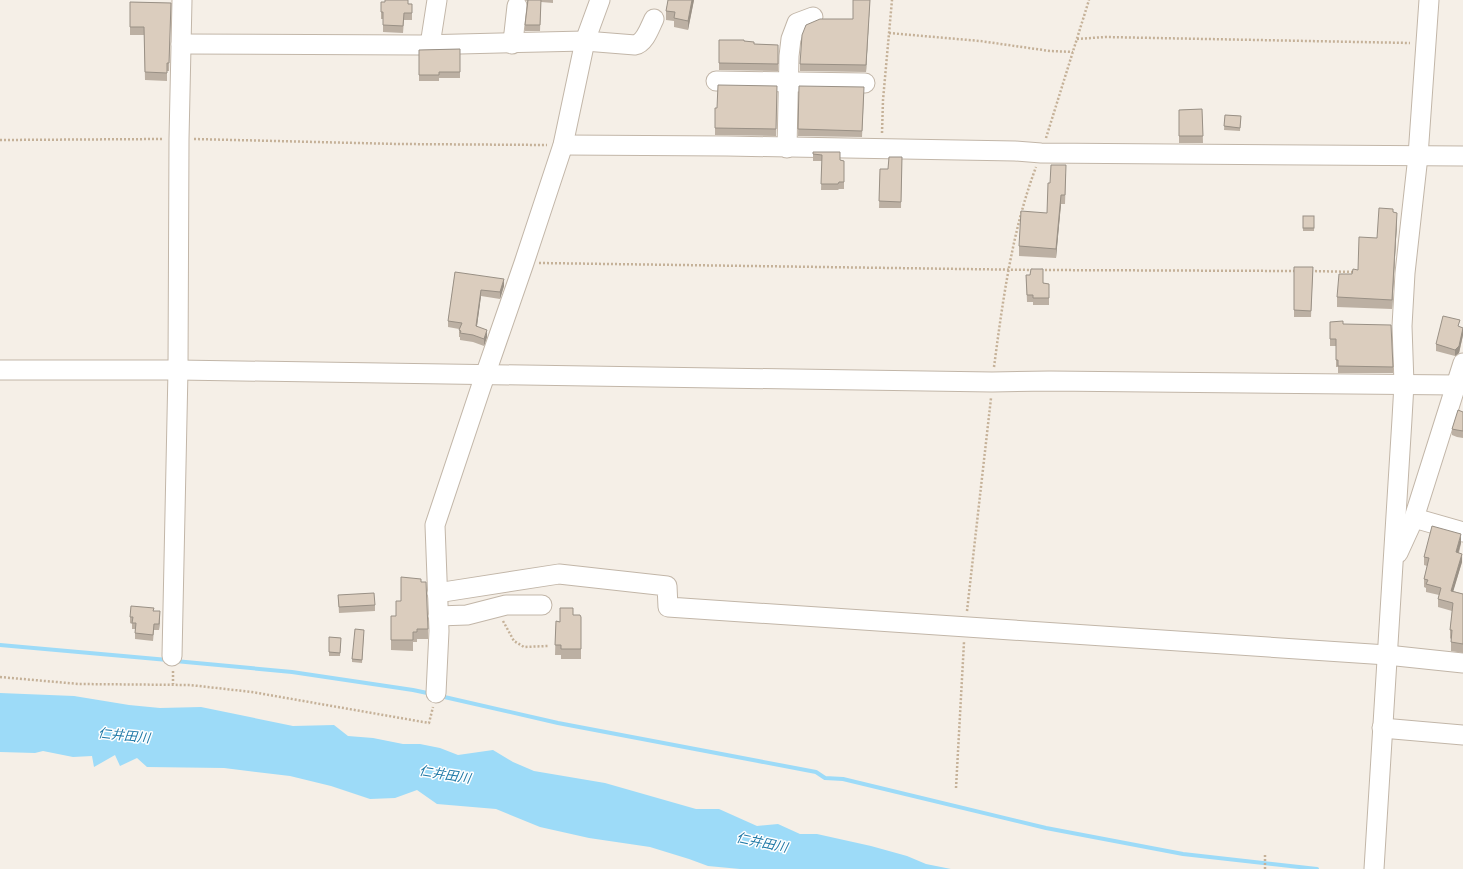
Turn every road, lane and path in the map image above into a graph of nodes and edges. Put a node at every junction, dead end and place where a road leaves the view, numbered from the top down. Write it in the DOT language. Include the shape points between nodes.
graph roads {
  1 [pos="182,0"];
  2 [pos="437,0"];
  3 [pos="600,0"];
  4 [pos="892,0"];
  5 [pos="1429,0"];
  6 [pos="517,6"];
  7 [pos="813,17"];
  8 [pos="654,20"];
  9 [pos="889,33"];
  10 [pos="1077,39"];
  11 [pos="585,41"];
  12 [pos="181,44"];
  13 [pos="512,44"];
  14 [pos="1426,44"];
  15 [pos="430,45"];
  16 [pos="1073,52"];
  17 [pos="716,80"];
  18 [pos="788,82"];
  19 [pos="865,83"];
  20 [pos="179,139"];
  21 [pos="0,140"];
  22 [pos="563,145"];
  23 [pos="787,148"];
  24 [pos="881,150"];
  25 [pos="1418,156"];
  26 [pos="1463,156"];
  27 [pos="524,263"];
  28 [pos="1358,272"];
  29 [pos="1463,363"];
  30 [pos="0,370"];
  31 [pos="178,370"];
  32 [pos="486,375"];
  33 [pos="1404,384"];
  34 [pos="1458,392"];
  35 [pos="1414,518"];
  36 [pos="1463,532"];
  37 [pos="1393,563"];
  38 [pos="437,593"];
  39 [pos="542,605"];
  40 [pos="497,608"];
  41 [pos="438,616"];
  42 [pos="548,646"];
  43 [pos="1387,655"];
  44 [pos="172,656"];
  45 [pos="1463,662"];
  46 [pos="0,677"];
  47 [pos="435,698"];
  48 [pos="1382,728"];
  49 [pos="1463,735"];
  50 [pos="1265,855"];
  51 [pos="1264,869"];
  52 [pos="1374,869"];
  1 -- 12 [label="street"];
  2 -- 15 [label="street"];
  3 -- 11 [label="street"];
  4 -- 9 [label="path"];
  5 -- 14 [label="street"];
  6 -- 13 [label="street"];
  7 -- 18 [label="street" via="797,22 794,28"];
  8 -- 11 [label="street" via="640,44"];
  9 -- 16 [label="path"];
  9 -- 24 [label="path"];
  10 -- 14 [label="path"];
  11 -- 13 [label="street"];
  11 -- 22 [label="street"];
  12 -- 15 [label="street"];
  12 -- 20 [label="street"];
  13 -- 15 [label="street"];
  14 -- 25 [label="street"];
  17 -- 18 [label="street"];
  18 -- 19 [label="street"];
  18 -- 23 [label="street"];
  20 -- 21 [label="path"];
  20 -- 22 [label="path"];
  20 -- 31 [label="street"];
  22 -- 23 [label="street"];
  22 -- 27 [label="street"];
  23 -- 24 [label="street"];
  24 -- 25 [label="street"];
  25 -- 26 [label="street"];
  25 -- 33 [label="street" via="1405,273 1402,326"];
  27 -- 28 [label="path"];
  27 -- 32 [label="street"];
  29 -- 34 [label="street"];
  30 -- 31 [label="street"];
  31 -- 32 [label="street"];
  31 -- 44 [label="street"];
  32 -- 33 [label="street" via="992,382 1050,380"];
  32 -- 38 [label="street" via="435,525"];
  33 -- 34 [label="street"];
  33 -- 37 [label="street"];
  34 -- 35 [label="street"];
  35 -- 36 [label="street"];
  35 -- 37 [label="street"];
  37 -- 43 [label="street"];
  38 -- 41 [label="street"];
  38 -- 43 [label="street" via="559,574 667,586 668,607"];
  39 -- 40 [label="street" via="506,605"];
  40 -- 41 [label="street" via="467,615"];
  40 -- 42 [label="path" via="514,641 524,646"];
  41 -- 47 [label="street"];
  43 -- 45 [label="street"];
  43 -- 48 [label="street"];
  46 -- 47 [label="path" via="79,684 190,685 252,692 429,723"];
  48 -- 49 [label="street"];
  48 -- 52 [label="street"];
  50 -- 51 [label="path"];
}
